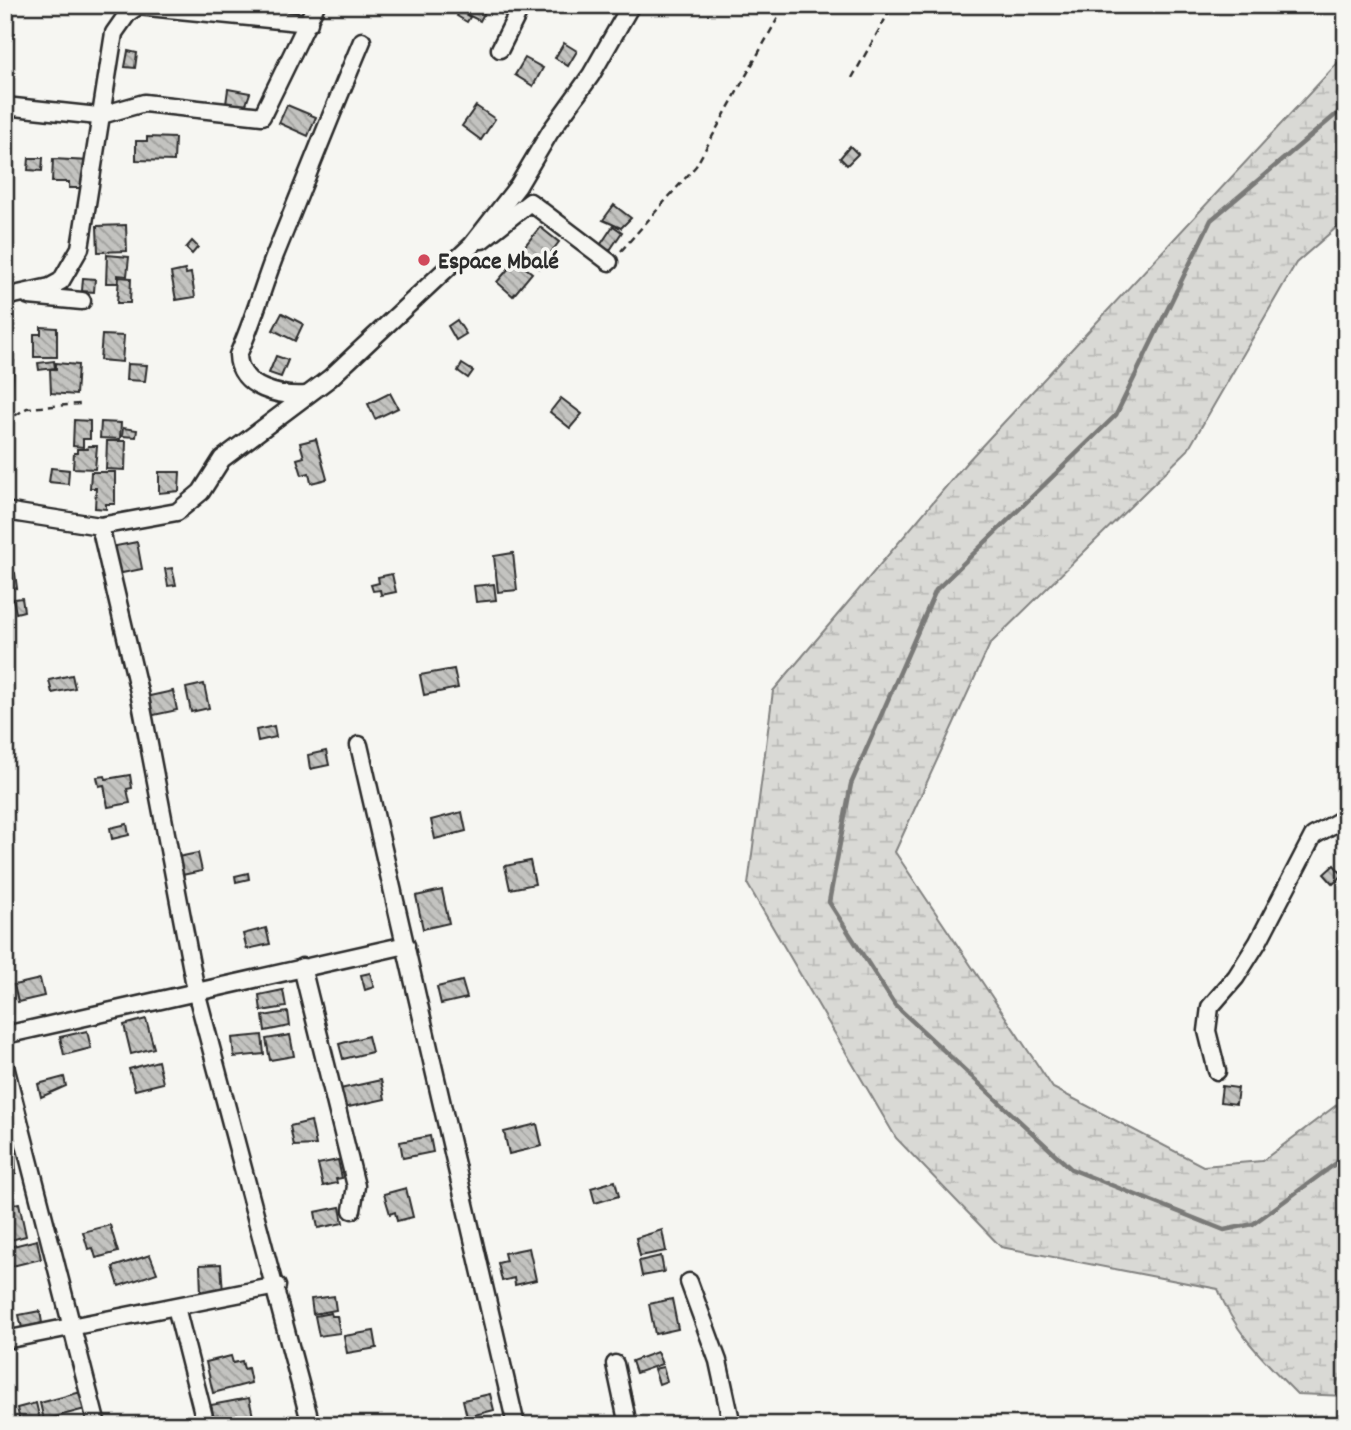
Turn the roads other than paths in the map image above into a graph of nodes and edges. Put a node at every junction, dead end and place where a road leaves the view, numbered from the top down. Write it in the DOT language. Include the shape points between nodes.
graph roads {
  1 [pos="316,5"];
  2 [pos="523,5"];
  3 [pos="631,5"];
  4 [pos="138,6"];
  5 [pos="309,23"];
  6 [pos="362,41"];
  7 [pos="500,49"];
  8 [pos="5,106"];
  9 [pos="98,116"];
  10 [pos="471,246"];
  11 [pos="609,262"];
  12 [pos="10,295"];
  13 [pos="82,301"];
  14 [pos="307,395"];
  15 [pos="5,511"];
  16 [pos="100,526"];
  17 [pos="359,745"];
  18 [pos="1346,817"];
  19 [pos="406,945"];
  20 [pos="302,967"];
  21 [pos="196,990"];
  22 [pos="5,1035"];
  23 [pos="5,1066"];
  24 [pos="1217,1071"];
  25 [pos="352,1210"];
  26 [pos="689,1282"];
  27 [pos="276,1286"];
  28 [pos="176,1307"];
  29 [pos="73,1327"];
  30 [pos="5,1340"];
  31 [pos="615,1364"];
  32 [pos="97,1425"];
  33 [pos="206,1425"];
  34 [pos="311,1425"];
  35 [pos="516,1425"];
  36 [pos="628,1425"];
  37 [pos="732,1425"];
  1 -- 5 [label="street"];
  2 -- 7 [label="street"];
  3 -- 10 [label="street" via="518,186"];
  4 -- 5 [label="street"];
  4 -- 9 [label="street" via="114,33"];
  5 -- 9 [label="street" via="262,117 144,103"];
  6 -- 14 [label="street" via="238,355 243,369 261,387 284,397"];
  8 -- 9 [label="street"];
  9 -- 12 [label="street" via="88,207 74,261 61,281 50,287"];
  10 -- 11 [label="street" via="530,202"];
  10 -- 14 [label="street"];
  12 -- 13 [label="street"];
  14 -- 16 [label="street" via="222,459 201,492 177,513"];
  15 -- 16 [label="street"];
  16 -- 21 [label="street" via="139,692"];
  17 -- 19 [label="street"];
  18 -- 24 [label="street" via="1313,836 1258,943 1210,1007 1206,1031"];
  19 -- 20 [label="street"];
  19 -- 35 [label="street"];
  20 -- 21 [label="street"];
  20 -- 25 [label="street" via="356,1186"];
  21 -- 22 [label="street"];
  21 -- 27 [label="street"];
  23 -- 29 [label="street"];
  26 -- 37 [label="street" via="718,1361"];
  27 -- 28 [label="street"];
  27 -- 34 [label="street"];
  28 -- 29 [label="street"];
  28 -- 33 [label="street"];
  29 -- 30 [label="street"];
  29 -- 32 [label="street"];
  31 -- 36 [label="street"];
}
